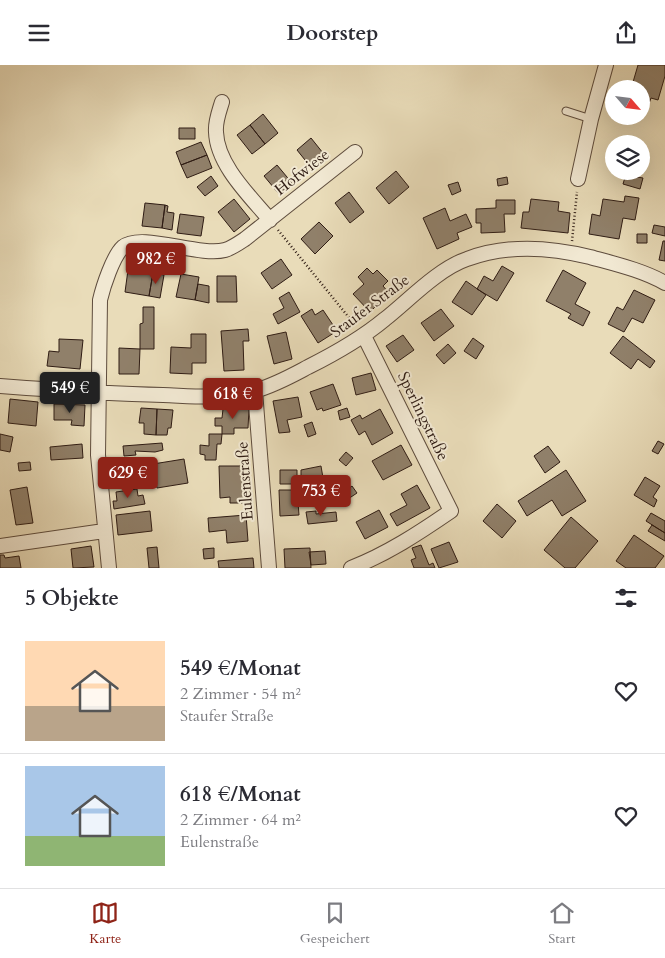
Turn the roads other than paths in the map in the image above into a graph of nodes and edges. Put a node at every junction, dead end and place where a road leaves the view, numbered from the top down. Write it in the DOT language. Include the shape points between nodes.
graph roads {
  1 [pos="606,65"];
  2 [pos="222,103"];
  3 [pos="566,111"];
  4 [pos="592,119"];
  5 [pos="356,152"];
  6 [pos="578,179"];
  7 [pos="270,220"];
  8 [pos="665,283"];
  9 [pos="364,336"];
  10 [pos="0,386"];
  11 [pos="255,391"];
  12 [pos="99,393"];
  13 [pos="104,531"];
  14 [pos="0,545"];
  15 [pos="109,568"];
  16 [pos="269,568"];
  17 [pos="351,568"];
  1 -- 4 [label="street"];
  2 -- 7 [label="street, Hofwiese" via="215,132 218,147 241,187"];
  3 -- 4 [label="lane"];
  4 -- 6 [label="street"];
  5 -- 7 [label="street, Hofwiese"];
  7 -- 12 [label="street, Hofwiese" via="225,250 210,252 144,243 123,247 105,282 100,300"];
  8 -- 9 [label="street, Staufer Straße" via="627,267 570,252 545,248 485,254 451,267"];
  9 -- 11 [label="street, Staufer Straße" via="280,382"];
  9 -- 17 [label="street, Sperlingstraße" via="451,511 406,541"];
  10 -- 12 [label="street, Staufer Straße"];
  11 -- 12 [label="street, Staufer Straße" via="228,396"];
  11 -- 16 [label="street, Eulenstraße"];
  12 -- 13 [label="street" via="98,455"];
  13 -- 14 [label="street"];
  13 -- 15 [label="street"];
}
